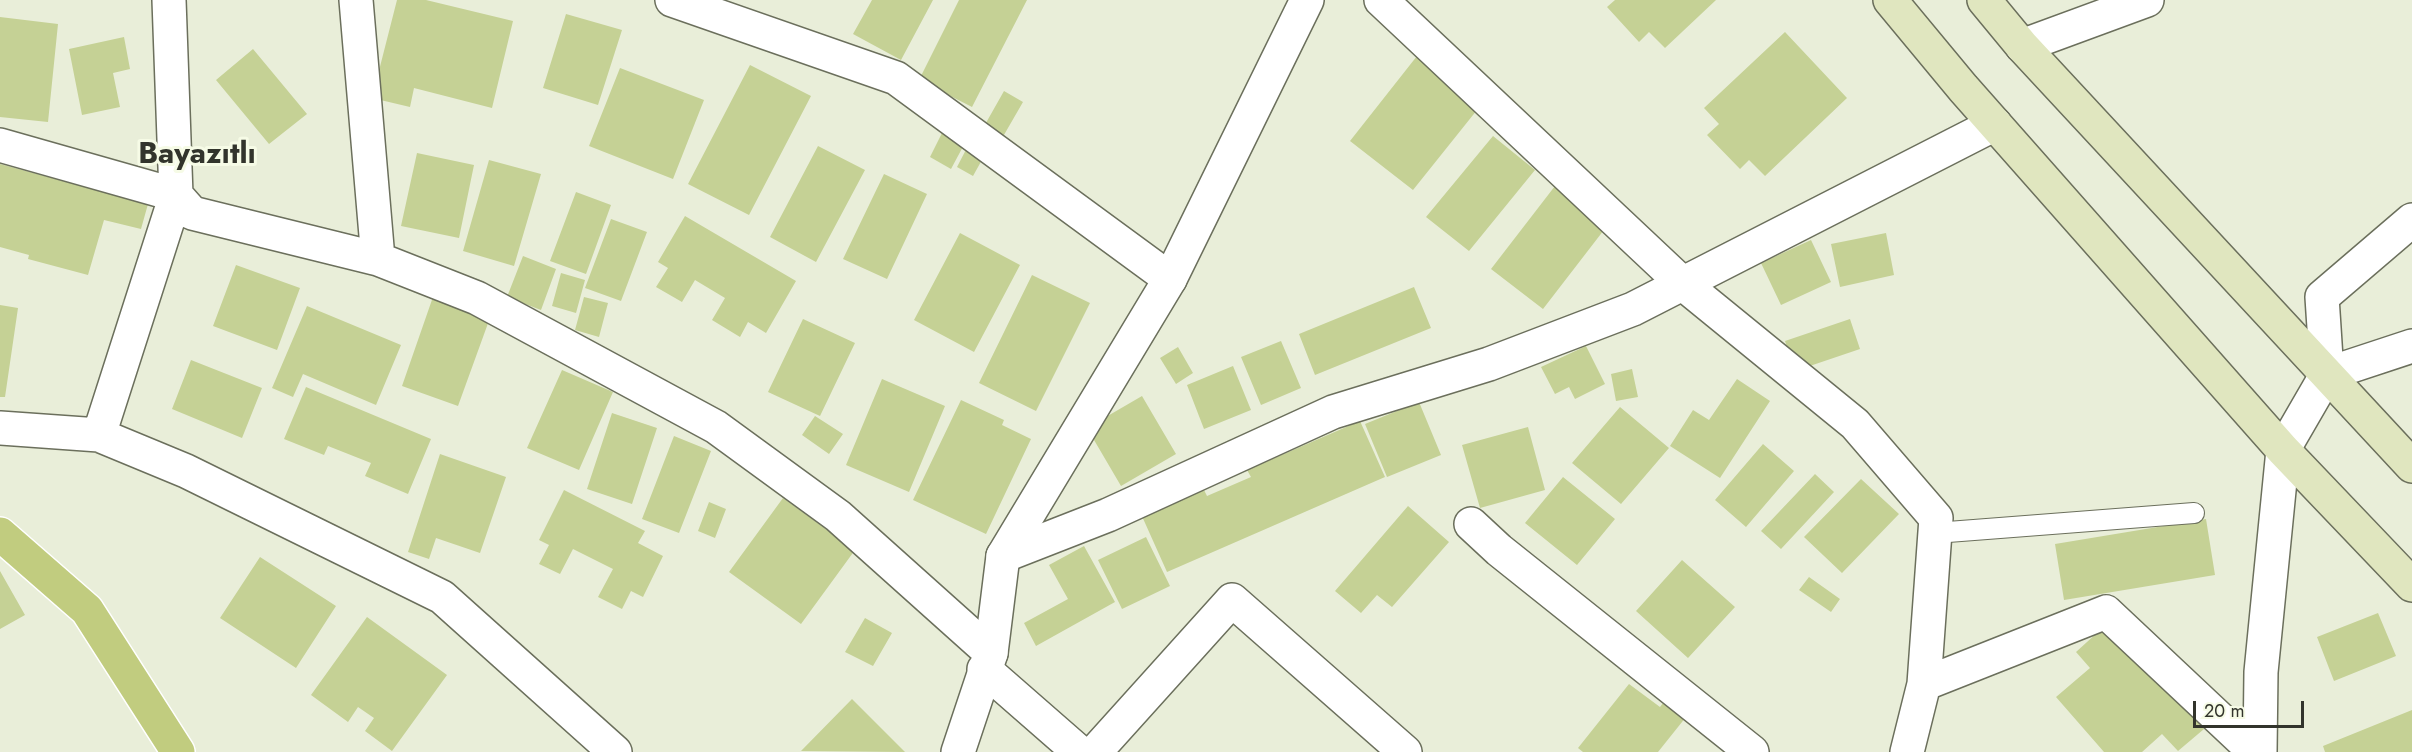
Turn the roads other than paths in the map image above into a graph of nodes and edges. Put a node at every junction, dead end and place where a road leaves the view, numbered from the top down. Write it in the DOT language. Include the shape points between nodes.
graph roads {
  1 [pos="169,0"];
  2 [pos="356,0"];
  3 [pos="672,0"];
  4 [pos="1307,0"];
  5 [pos="1381,0"];
  6 [pos="1890,0"];
  7 [pos="1984,0"];
  8 [pos="2147,0"];
  9 [pos="2022,45"];
  10 [pos="1995,124"];
  11 [pos="0,145"];
  12 [pos="176,195"];
  13 [pos="2412,220"];
  14 [pos="378,260"];
  15 [pos="1170,279"];
  16 [pos="1682,283"];
  17 [pos="2412,346"];
  18 [pos="2327,374"];
  19 [pos="0,428"];
  20 [pos="99,435"];
  21 [pos="2283,450"];
  22 [pos="2412,466"];
  23 [pos="2194,513"];
  24 [pos="1471,524"];
  25 [pos="1935,533"];
  26 [pos="0,534"];
  27 [pos="1003,556"];
  28 [pos="2412,585"];
  29 [pos="988,661"];
  30 [pos="1924,684"];
  31 [pos="178,752"];
  32 [pos="615,752"];
  33 [pos="958,752"];
  34 [pos="1079,752"];
  35 [pos="1095,752"];
  36 [pos="1404,752"];
  37 [pos="1752,752"];
  38 [pos="1907,752"];
  39 [pos="2257,752"];
  1 -- 12 [label="street"];
  2 -- 14 [label="street"];
  3 -- 15 [label="street" via="896,78"];
  4 -- 15 [label="street"];
  5 -- 16 [label="street"];
  6 -- 10 [label="main road"];
  7 -- 9 [label="main road"];
  8 -- 9 [label="street"];
  9 -- 18 [label="main road"];
  10 -- 16 [label="street"];
  10 -- 21 [label="main road"];
  11 -- 12 [label="street"];
  12 -- 14 [label="street" via="192,213"];
  12 -- 20 [label="street"];
  13 -- 18 [label="street" via="2322,297"];
  14 -- 29 [label="street" via="477,298 716,427 838,516"];
  15 -- 27 [label="street"];
  16 -- 25 [label="street" via="1855,424 1936,518"];
  16 -- 27 [label="street" via="1633,309 1489,364 1333,411 1108,515"];
  17 -- 18 [label="street"];
  18 -- 21 [label="street"];
  18 -- 22 [label="main road"];
  19 -- 20 [label="street"];
  20 -- 32 [label="street" via="186,471 442,597"];
  21 -- 28 [label="main road"];
  21 -- 39 [label="street"];
  23 -- 25 [label="lane"];
  24 -- 37 [label="street"];
  25 -- 30 [label="street"];
  26 -- 31 [label="main road" via="87,610"];
  27 -- 29 [label="street"];
  29 -- 33 [label="street"];
  29 -- 34 [label="street"];
  30 -- 38 [label="street"];
  30 -- 39 [label="street" via="2106,612"];
  35 -- 36 [label="street" via="1232,600"];
}
